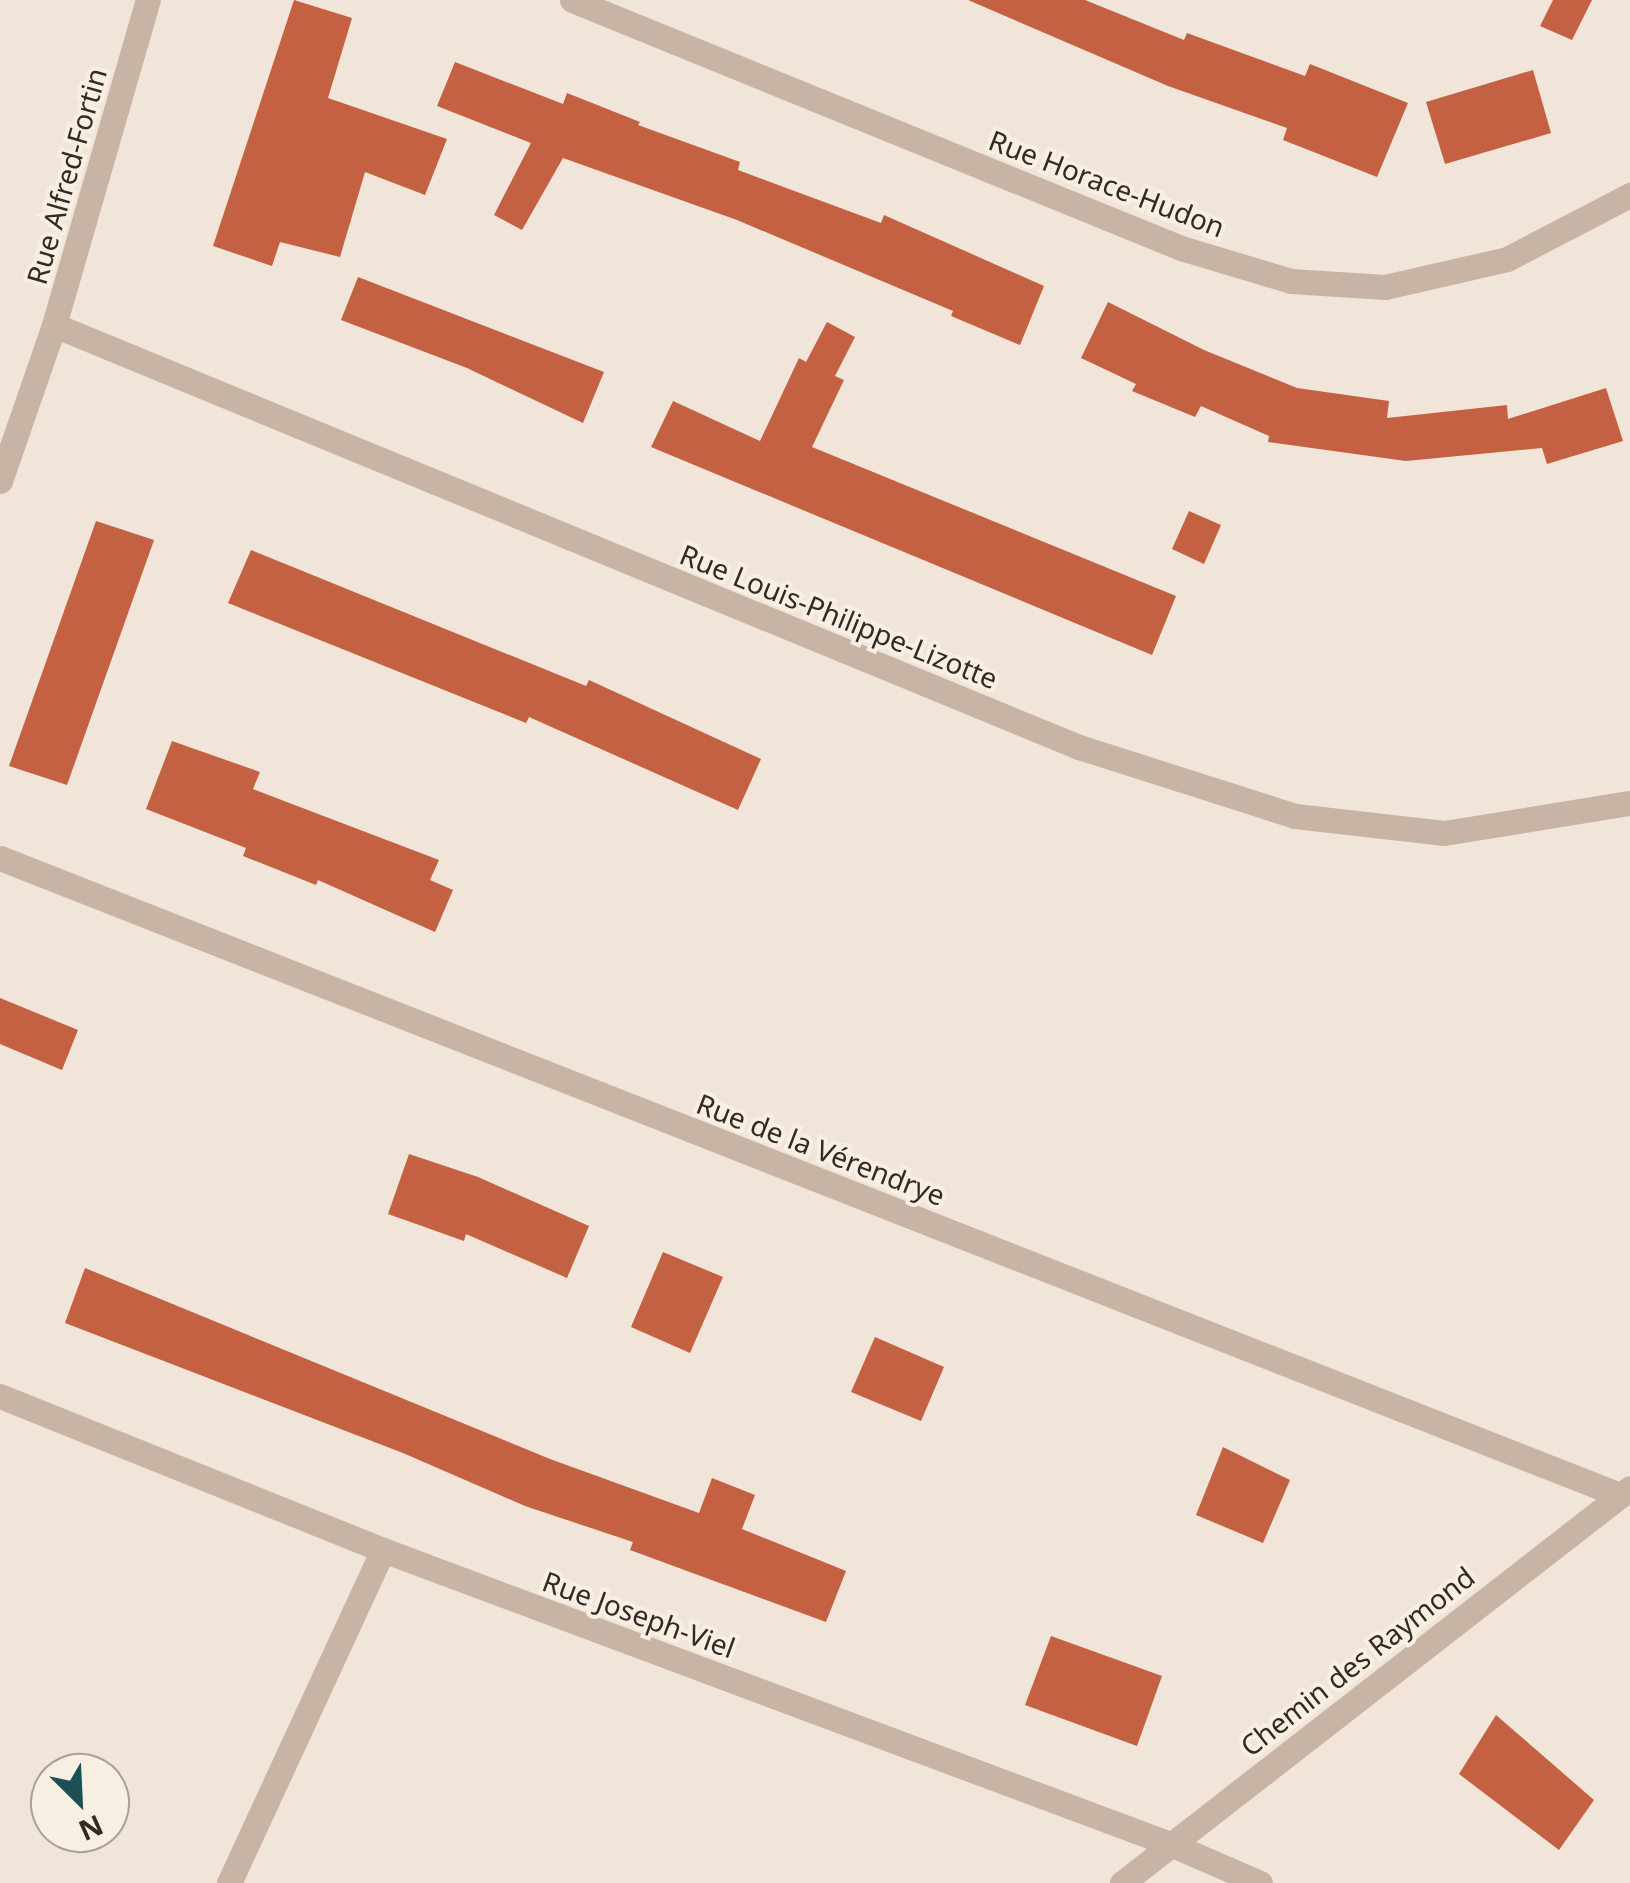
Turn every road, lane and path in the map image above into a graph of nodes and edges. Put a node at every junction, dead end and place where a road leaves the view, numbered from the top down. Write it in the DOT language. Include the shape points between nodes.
graph roads {
  1 [pos="148,0"];
  2 [pos="572,0"];
  3 [pos="1630,195"];
  4 [pos="54,325"];
  5 [pos="0,481"];
  6 [pos="1630,803"];
  7 [pos="0,858"];
  8 [pos="0,1396"];
  9 [pos="1625,1492"];
  10 [pos="383,1550"];
  11 [pos="1170,1844"];
  12 [pos="229,1883"];
  13 [pos="1122,1883"];
  14 [pos="1260,1883"];
  1 -- 4 [label="street, Rue Alfred-Fortin"];
  2 -- 3 [label="street, Rue Horace-Hudon" via="1182,248 1291,281 1386,287 1507,259"];
  4 -- 5 [label="street, Rue Alfred-Fortin"];
  4 -- 6 [label="street, Rue Louis-Philippe-Lizotte" via="1079,747 1295,816 1444,833"];
  7 -- 9 [label="street, Rue de la Vérendrye"];
  8 -- 10 [label="street, Rue Joseph-Viel"];
  9 -- 11 [label="street, Chemin des Raymond"];
  10 -- 11 [label="street, Rue Joseph-Viel"];
  10 -- 12 [label="street"];
  11 -- 13 [label="street, Chemin des Raymond"];
  11 -- 14 [label="street, Rue Joseph-Viel"];
}
